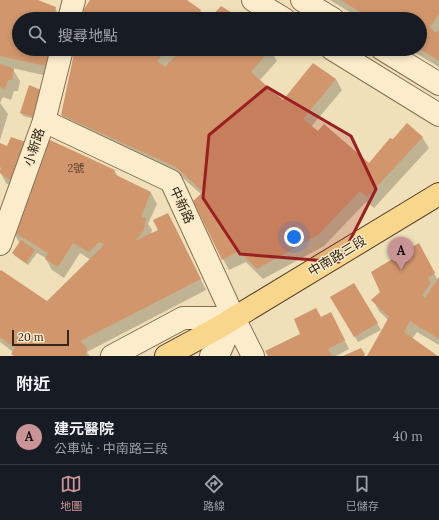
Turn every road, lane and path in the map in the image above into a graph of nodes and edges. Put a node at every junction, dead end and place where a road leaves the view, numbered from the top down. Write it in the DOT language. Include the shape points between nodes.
graph roads {
  1 [pos="74,0"];
  2 [pos="253,0"];
  3 [pos="302,0"];
  4 [pos="71,12"];
  5 [pos="273,12"];
  6 [pos="322,12"];
  7 [pos="60,56"];
  8 [pos="343,56"];
  9 [pos="393,56"];
  10 [pos="439,84"];
  11 [pos="439,115"];
  12 [pos="44,121"];
  13 [pos="439,194"];
  14 [pos="0,244"];
  15 [pos="225,323"];
  16 [pos="112,356"];
  17 [pos="166,356"];
  18 [pos="211,356"];
  19 [pos="253,356"];
  1 -- 4 [label="street"];
  2 -- 5 [label="street"];
  3 -- 6 [label="street"];
  7 -- 12 [label="street, 小新路"];
  8 -- 11 [label="street"];
  9 -- 10 [label="street"];
  12 -- 14 [label="street, 小新路"];
  12 -- 15 [label="street, 中新路" via="171,181"];
  13 -- 15 [label="main road, 中南路三段"];
  15 -- 16 [label="street" via="183,318"];
  15 -- 17 [label="main road, 中南路三段"];
  15 -- 18 [label="street" via="220,351"];
  15 -- 19 [label="street, 中新路"];
}
